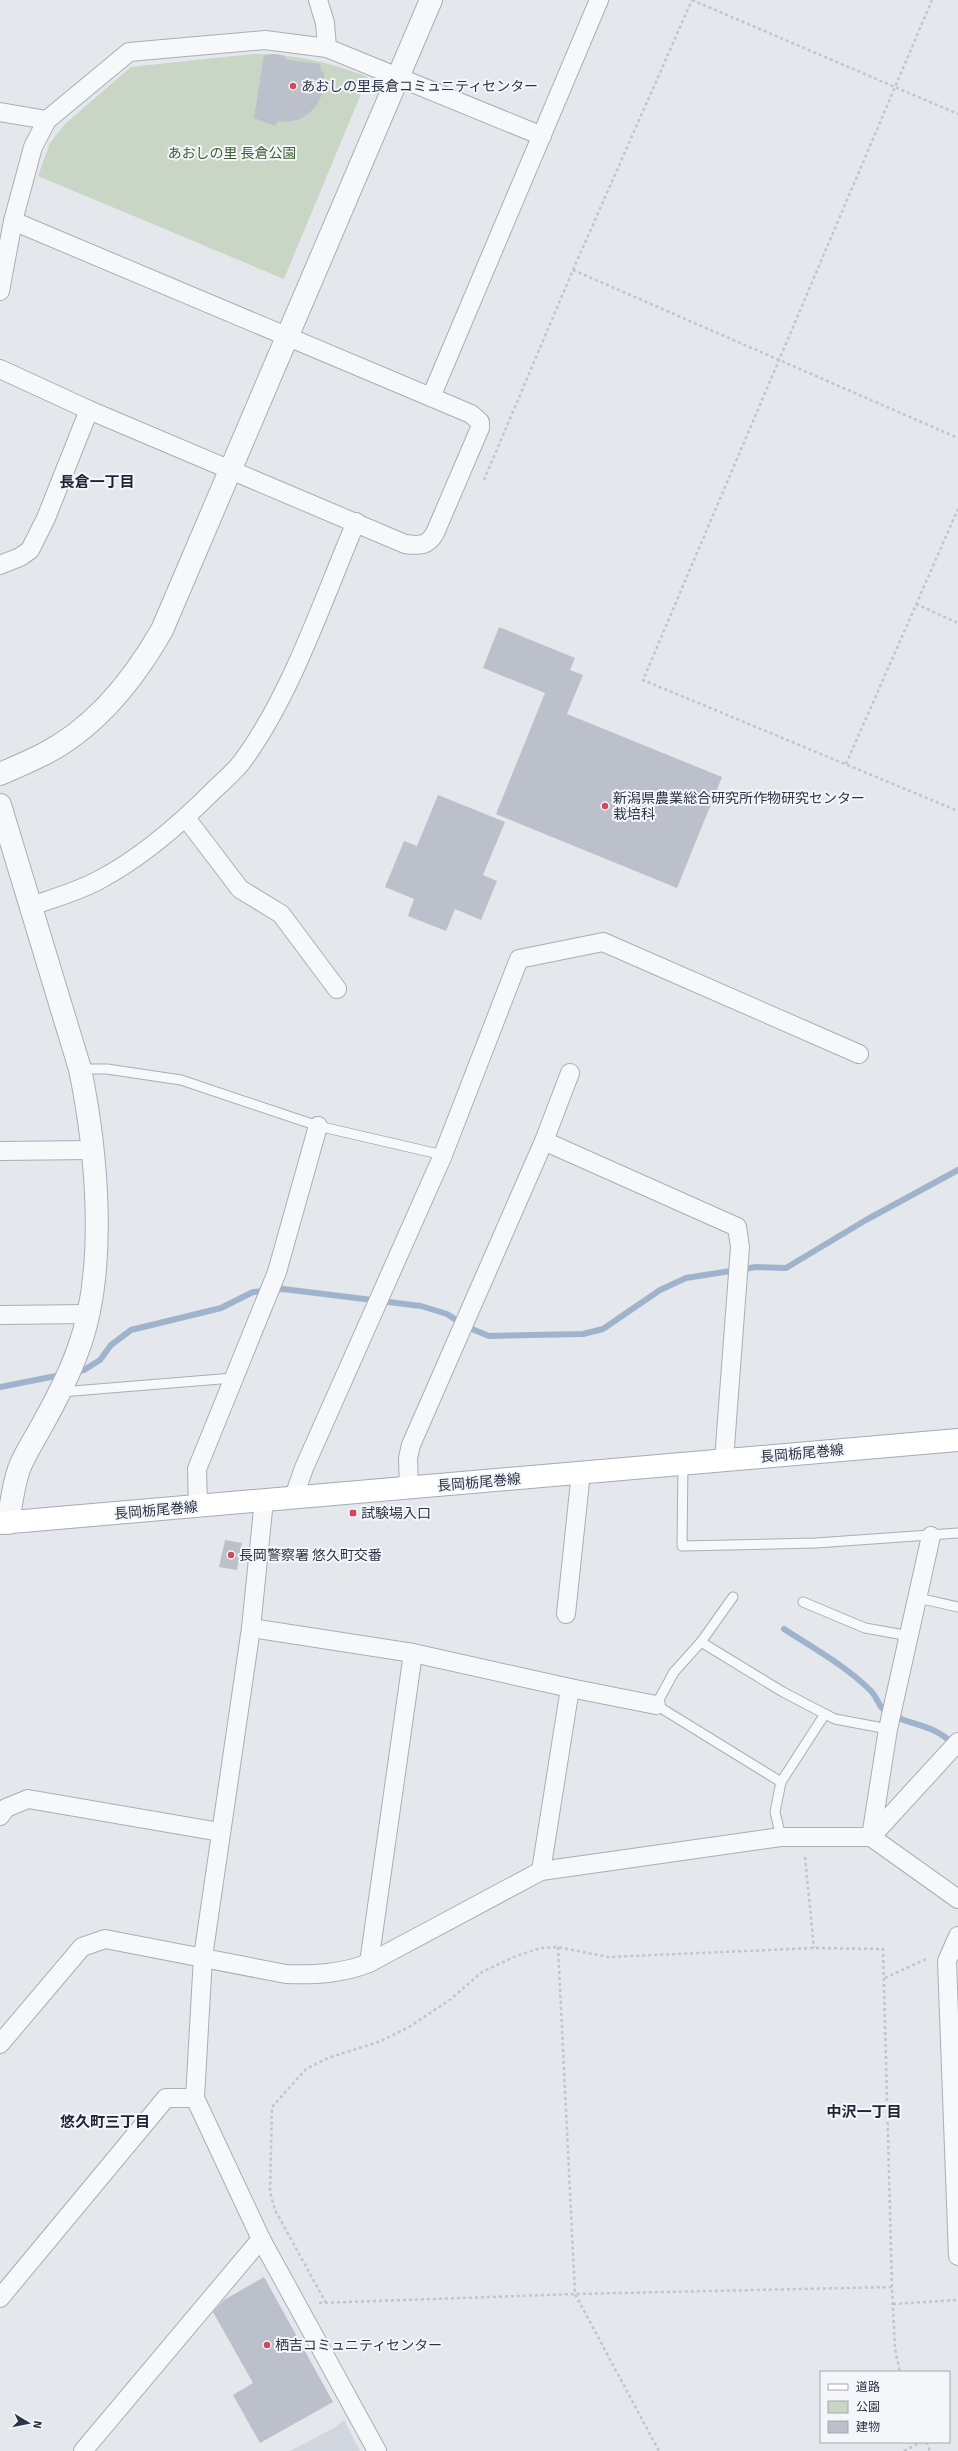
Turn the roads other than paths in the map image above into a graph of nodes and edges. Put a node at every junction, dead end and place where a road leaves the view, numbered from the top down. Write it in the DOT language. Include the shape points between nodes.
graph roads {
  1 [pos="318,0"];
  2 [pos="431,0"];
  3 [pos="599,0"];
  4 [pos="327,48"];
  5 [pos="398,78"];
  6 [pos="0,112"];
  7 [pos="47,120"];
  8 [pos="542,136"];
  9 [pos="13,221"];
  10 [pos="0,291"];
  11 [pos="287,335"];
  12 [pos="0,369"];
  13 [pos="432,397"];
  14 [pos="89,410"];
  15 [pos="231,470"];
  16 [pos="356,522"];
  17 [pos="0,565"];
  18 [pos="0,774"];
  19 [pos="0,805"];
  20 [pos="186,818"];
  21 [pos="31,906"];
  22 [pos="337,989"];
  23 [pos="859,1054"];
  24 [pos="80,1069"];
  25 [pos="570,1074"];
  26 [pos="318,1126"];
  27 [pos="544,1141"];
  28 [pos="92,1150"];
  29 [pos="0,1151"];
  30 [pos="443,1155"];
  31 [pos="89,1314"];
  32 [pos="0,1315"];
  33 [pos="233,1378"];
  34 [pos="60,1392"];
  35 [pos="958,1440"];
  36 [pos="724,1460"];
  37 [pos="683,1463"];
  38 [pos="581,1472"];
  39 [pos="409,1489"];
  40 [pos="293,1499"];
  41 [pos="264,1500"];
  42 [pos="198,1506"];
  43 [pos="4,1523"];
  44 [pos="958,1533"];
  45 [pos="931,1536"];
  46 [pos="733,1597"];
  47 [pos="918,1598"];
  48 [pos="803,1602"];
  49 [pos="958,1607"];
  50 [pos="566,1614"];
  51 [pos="251,1628"];
  52 [pos="910,1636"];
  53 [pos="701,1642"];
  54 [pos="413,1653"];
  55 [pos="570,1688"];
  56 [pos="656,1705"];
  57 [pos="824,1714"];
  58 [pos="888,1729"];
  59 [pos="958,1742"];
  60 [pos="781,1782"];
  61 [pos="0,1816"];
  62 [pos="220,1832"];
  63 [pos="781,1837"];
  64 [pos="871,1837"];
  65 [pos="541,1871"];
  66 [pos="958,1899"];
  67 [pos="957,1938"];
  68 [pos="202,1957"];
  69 [pos="369,1963"];
  70 [pos="0,2044"];
  71 [pos="196,2098"];
  72 [pos="261,2239"];
  73 [pos="958,2256"];
  74 [pos="0,2298"];
  75 [pos="83,2451"];
  76 [pos="377,2451"];
  1 -- 4 [label="street" via="325,23"];
  2 -- 5 [label="street"];
  3 -- 8 [label="street"];
  4 -- 5 [label="street"];
  4 -- 7 [label="street" via="265,40 129,52"];
  5 -- 8 [label="street"];
  5 -- 11 [label="street"];
  6 -- 7 [label="street"];
  7 -- 9 [label="street" via="33,147"];
  8 -- 13 [label="street"];
  9 -- 10 [label="street"];
  9 -- 11 [label="street"];
  11 -- 13 [label="street"];
  11 -- 15 [label="street"];
  12 -- 14 [label="street"];
  13 -- 16 [label="street" via="471,414 480,422 480,428 431,540 425,545 405,544"];
  14 -- 15 [label="street"];
  14 -- 17 [label="street" via="46,518 30,550"];
  15 -- 16 [label="street"];
  15 -- 18 [label="street" via="162,630 146,658 96,716 43,755"];
  16 -- 20 [label="street" via="275,707 244,760"];
  19 -- 21 [label="street"];
  20 -- 21 [label="street" via="138,855 99,880"];
  20 -- 22 [label="street" via="240,889 281,914"];
  21 -- 24 [label="street"];
  23 -- 30 [label="street" via="603,942 520,959"];
  24 -- 26 [label="lane" via="180,1080"];
  24 -- 28 [label="street"];
  25 -- 27 [label="street"];
  26 -- 30 [label="lane"];
  26 -- 33 [label="street" via="277,1272"];
  27 -- 36 [label="street" via="737,1227 740,1247"];
  27 -- 39 [label="street" via="411,1445 408,1458"];
  28 -- 29 [label="street"];
  28 -- 31 [label="street" via="96,1222"];
  30 -- 40 [label="street" via="304,1468"];
  31 -- 32 [label="street"];
  31 -- 34 [label="street" via="78,1350"];
  33 -- 34 [label="lane"];
  33 -- 42 [label="street" via="197,1469"];
  34 -- 43 [label="street" via="19,1469"];
  35 -- 36 [label="main road, 長岡栃尾巻線"];
  36 -- 37 [label="main road, 長岡栃尾巻線"];
  37 -- 38 [label="main road, 長岡栃尾巻線"];
  37 -- 45 [label="lane" via="682,1546 816,1543"];
  38 -- 39 [label="main road, 長岡栃尾巻線"];
  38 -- 50 [label="street"];
  39 -- 40 [label="main road, 長岡栃尾巻線"];
  40 -- 41 [label="main road, 長岡栃尾巻線"];
  41 -- 42 [label="main road, 長岡栃尾巻線"];
  41 -- 51 [label="street"];
  42 -- 43 [label="main road, 長岡栃尾巻線"];
  44 -- 45 [label="lane"];
  45 -- 47 [label="street"];
  46 -- 53 [label="lane"];
  47 -- 49 [label="lane"];
  47 -- 52 [label="street"];
  48 -- 52 [label="lane" via="865,1628"];
  51 -- 54 [label="street"];
  51 -- 62 [label="street"];
  52 -- 58 [label="street"];
  53 -- 56 [label="lane" via="674,1672"];
  53 -- 57 [label="lane"];
  54 -- 55 [label="street"];
  54 -- 69 [label="street"];
  55 -- 56 [label="street"];
  55 -- 65 [label="street"];
  56 -- 60 [label="lane"];
  57 -- 58 [label="lane" via="835,1719"];
  57 -- 60 [label="lane"];
  58 -- 64 [label="street"];
  59 -- 64 [label="street"];
  60 -- 63 [label="lane" via="775,1812"];
  61 -- 62 [label="street" via="6,1808 28,1799"];
  62 -- 68 [label="street"];
  63 -- 64 [label="street"];
  63 -- 65 [label="street"];
  64 -- 66 [label="street"];
  65 -- 69 [label="street"];
  67 -- 73 [label="street" via="947,1961"];
  68 -- 69 [label="street" via="286,1974 312,1975 347,1971"];
  68 -- 70 [label="street" via="105,1939 82,1947"];
  68 -- 71 [label="street"];
  71 -- 72 [label="street"];
  71 -- 74 [label="street" via="166,2098"];
  72 -- 75 [label="street"];
  72 -- 76 [label="street"];
}
